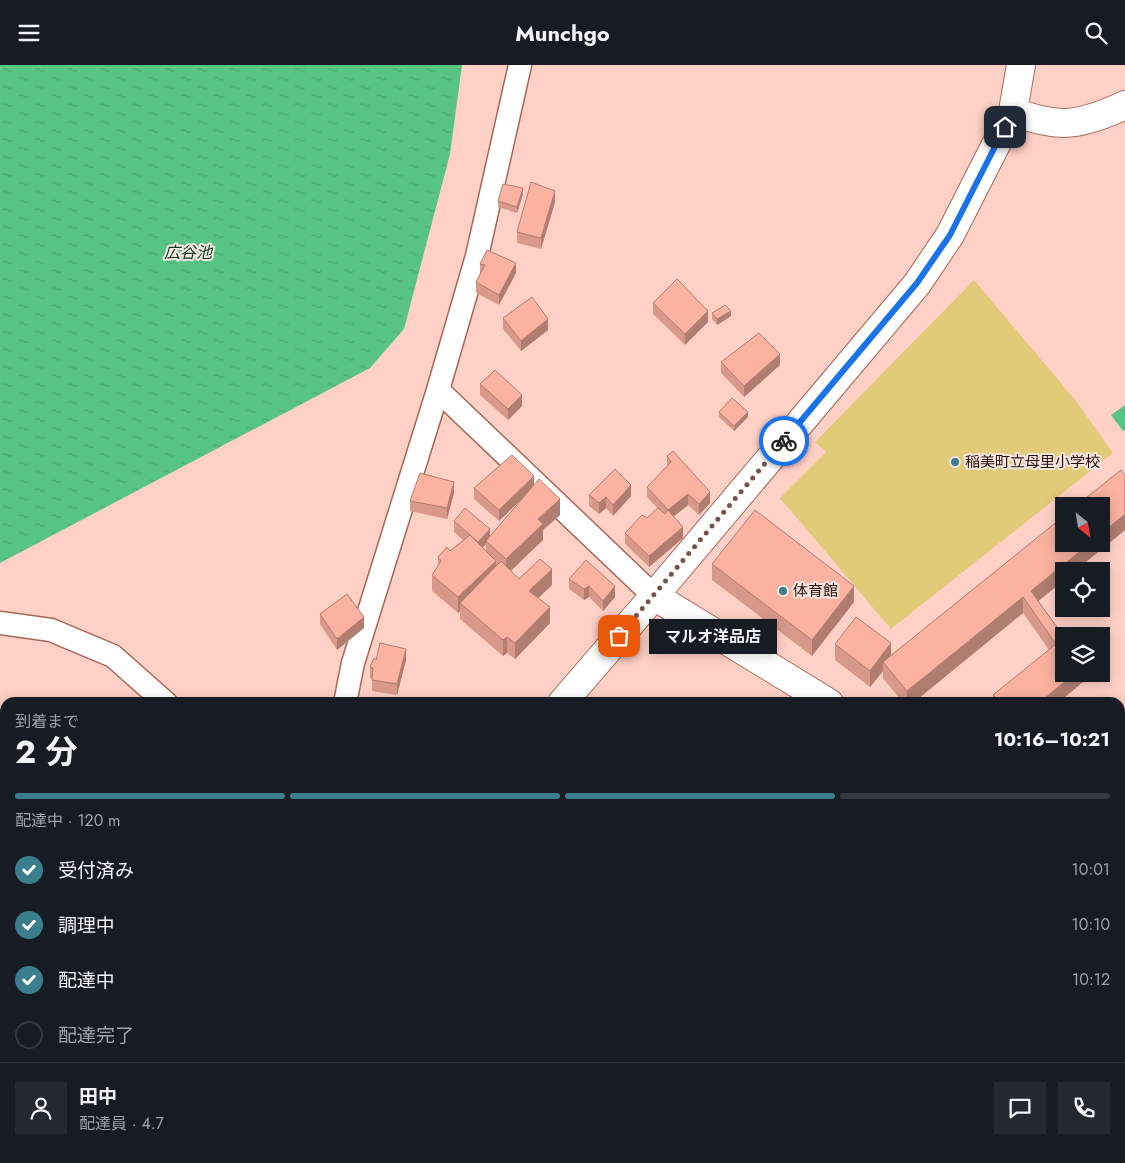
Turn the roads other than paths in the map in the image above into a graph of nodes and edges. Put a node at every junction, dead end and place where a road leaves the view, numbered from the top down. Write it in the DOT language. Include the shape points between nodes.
graph roads {
  1 [pos="520,65"];
  2 [pos="1022,65"];
  3 [pos="1125,105"];
  4 [pos="1013,111"];
  5 [pos="438,390"];
  6 [pos="654,596"];
  7 [pos="0,623"];
  8 [pos="159,697"];
  9 [pos="346,697"];
  10 [pos="567,697"];
  11 [pos="819,697"];
  1 -- 5 [label="street" via="477,256"];
  2 -- 4 [label="main road"];
  3 -- 4 [label="main road" via="1099,117 1069,124 1033,119"];
  4 -- 6 [label="main road" via="950,235 917,283"];
  5 -- 6 [label="street"];
  5 -- 9 [label="street" via="353,663"];
  6 -- 10 [label="main road"];
  6 -- 11 [label="main road"];
  7 -- 8 [label="street" via="52,630 113,656"];
}
